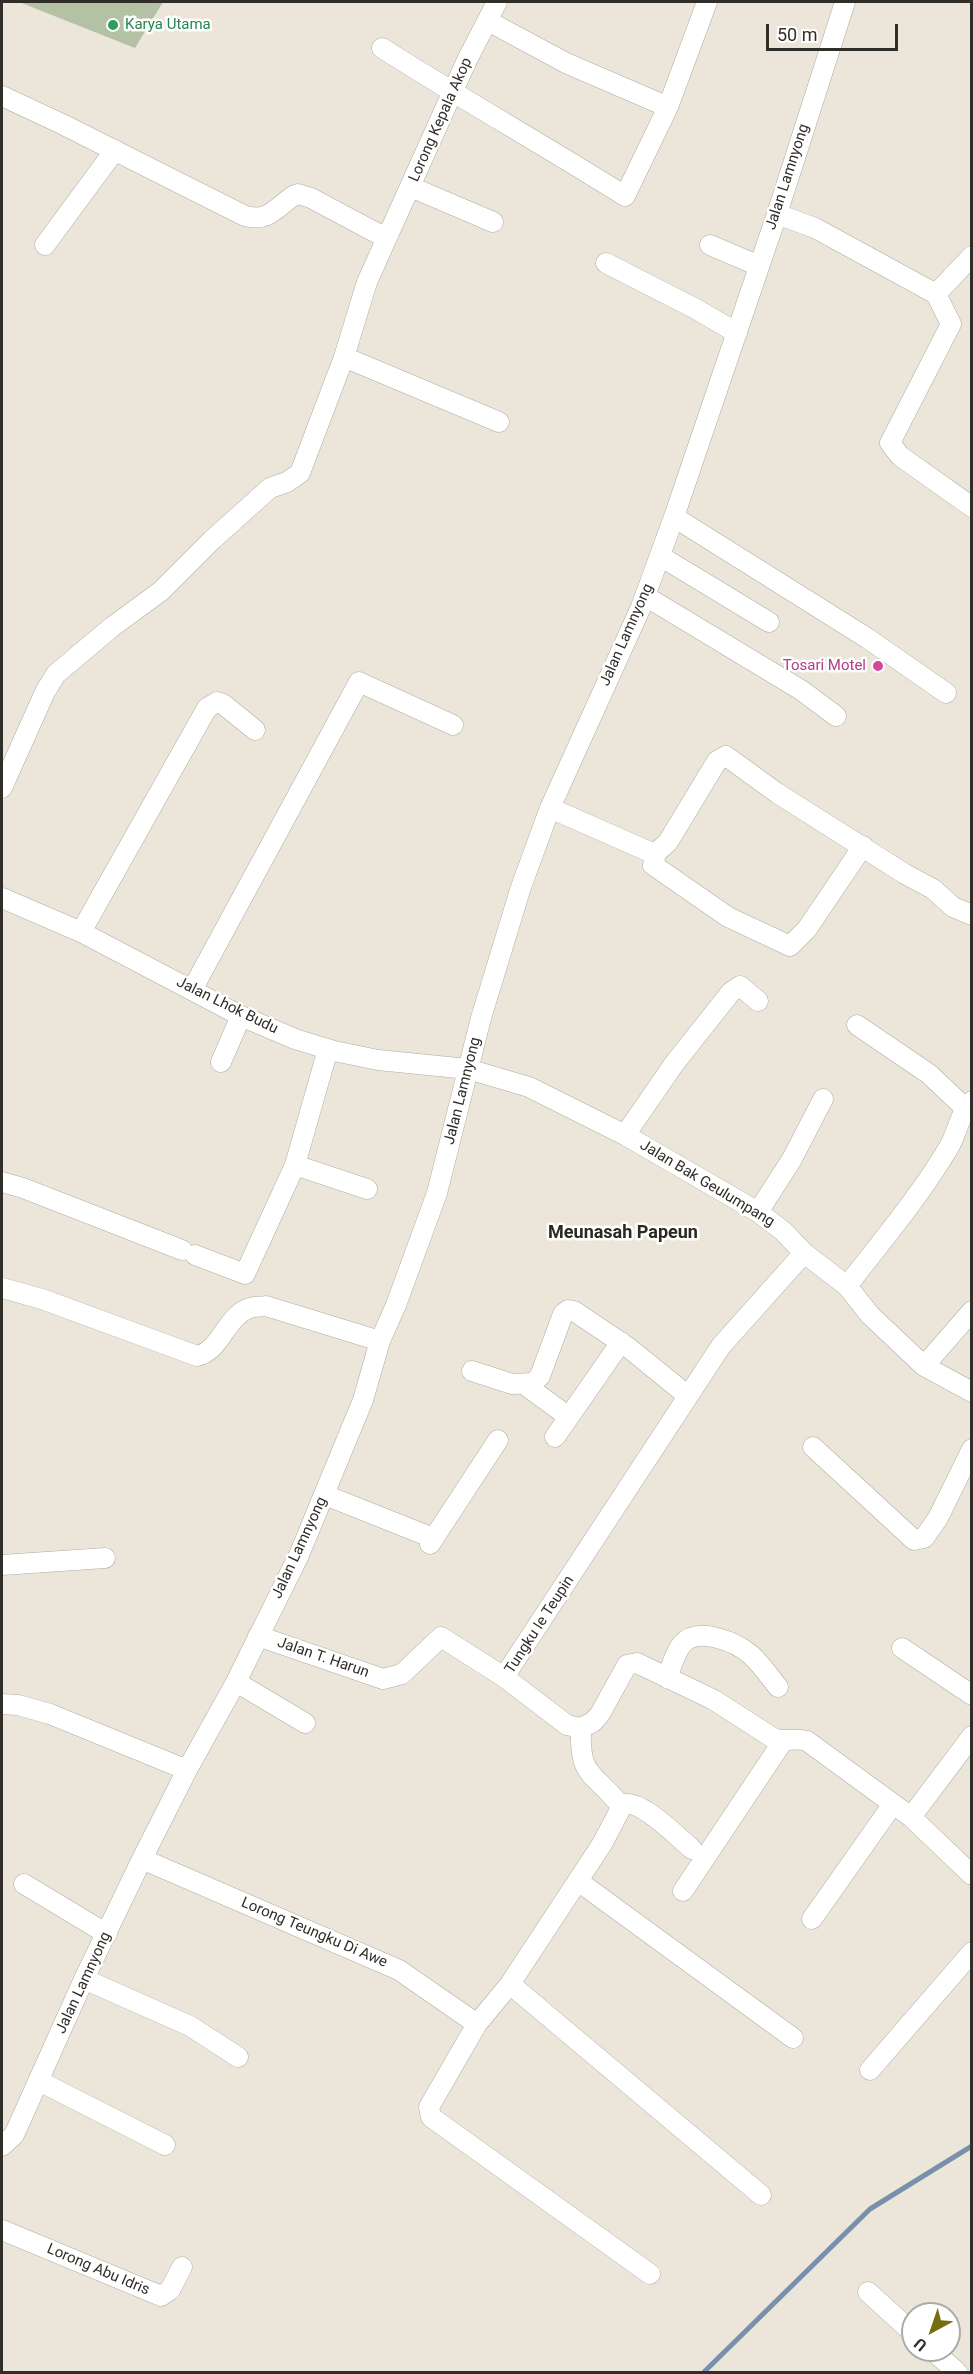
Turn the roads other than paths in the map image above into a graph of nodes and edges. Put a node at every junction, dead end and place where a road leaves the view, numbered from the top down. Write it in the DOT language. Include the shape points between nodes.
graph roads {
  1 [pos="497,2"];
  2 [pos="707,2"];
  3 [pos="844,2"];
  4 [pos="488,21"];
  5 [pos="382,48"];
  6 [pos="452,93"];
  7 [pos="2,96"];
  8 [pos="668,107"];
  9 [pos="115,150"];
  10 [pos="411,187"];
  11 [pos="777,214"];
  12 [pos="493,222"];
  13 [pos="386,238"];
  14 [pos="45,245"];
  15 [pos="710,245"];
  16 [pos="972,256"];
  17 [pos="606,263"];
  18 [pos="759,266"];
  19 [pos="936,294"];
  20 [pos="736,333"];
  21 [pos="344,357"];
  22 [pos="499,422"];
  23 [pos="972,507"];
  24 [pos="674,517"];
  25 [pos="660,556"];
  26 [pos="645,596"];
  27 [pos="769,622"];
  28 [pos="945,693"];
  29 [pos="836,716"];
  30 [pos="453,725"];
  31 [pos="255,730"];
  32 [pos="2,788"];
  33 [pos="550,808"];
  34 [pos="863,846"];
  35 [pos="656,853"];
  36 [pos="2,898"];
  37 [pos="972,915"];
  38 [pos="81,932"];
  39 [pos="192,990"];
  40 [pos="758,1001"];
  41 [pos="242,1016"];
  42 [pos="857,1025"];
  43 [pos="328,1049"];
  44 [pos="221,1062"];
  45 [pos="468,1069"];
  46 [pos="823,1099"];
  47 [pos="968,1105"];
  48 [pos="625,1134"];
  49 [pos="294,1165"];
  50 [pos="2,1182"];
  51 [pos="367,1189"];
  52 [pos="758,1212"];
  53 [pos="804,1253"];
  54 [pos="847,1286"];
  55 [pos="2,1288"];
  56 [pos="972,1311"];
  57 [pos="380,1341"];
  58 [pos="621,1342"];
  59 [pos="924,1365"];
  60 [pos="472,1371"];
  61 [pos="525,1385"];
  62 [pos="972,1392"];
  63 [pos="688,1396"];
  64 [pos="569,1417"];
  65 [pos="555,1437"];
  66 [pos="498,1440"];
  67 [pos="813,1447"];
  68 [pos="972,1449"];
  69 [pos="325,1495"];
  70 [pos="105,1558"];
  71 [pos="2,1565"];
  72 [pos="258,1636"];
  73 [pos="902,1648"];
  74 [pos="504,1677"];
  75 [pos="667,1678"];
  76 [pos="236,1682"];
  77 [pos="778,1687"];
  78 [pos="972,1695"];
  79 [pos="2,1704"];
  80 [pos="305,1723"];
  81 [pos="581,1728"];
  82 [pos="972,1736"];
  83 [pos="783,1741"];
  84 [pos="187,1770"];
  85 [pos="893,1804"];
  86 [pos="620,1805"];
  87 [pos="911,1817"];
  88 [pos="692,1850"];
  89 [pos="142,1858"];
  90 [pos="972,1875"];
  91 [pos="578,1881"];
  92 [pos="24,1884"];
  93 [pos="683,1891"];
  94 [pos="812,1919"];
  95 [pos="107,1934"];
  96 [pos="972,1952"];
  97 [pos="84,1979"];
  98 [pos="510,1984"];
  99 [pos="477,2024"];
  100 [pos="793,2038"];
  101 [pos="238,2057"];
  102 [pos="870,2070"];
  103 [pos="39,2081"];
  104 [pos="165,2145"];
  105 [pos="2,2146"];
  106 [pos="761,2195"];
  107 [pos="2,2230"];
  108 [pos="182,2267"];
  109 [pos="650,2274"];
  110 [pos="868,2292"];
  111 [pos="901,2322"];
  112 [pos="945,2362"];
  113 [pos="957,2373"];
  1 -- 4 [label="street, Lorong Kepala Akop"];
  2 -- 8 [label="street"];
  3 -- 11 [label="street, Jalan Lamnyong"];
  4 -- 6 [label="street, Lorong Kepala Akop"];
  4 -- 8 [label="street" via="566,63"];
  5 -- 6 [label="street"];
  6 -- 8 [label="street" via="625,196"];
  6 -- 10 [label="street, Lorong Kepala Akop"];
  7 -- 9 [label="street"];
  9 -- 13 [label="street" via="245,216 264,218 298,195 311,198"];
  9 -- 14 [label="street"];
  10 -- 12 [label="street"];
  10 -- 13 [label="street, Lorong Kepala Akop"];
  11 -- 18 [label="street, Jalan Lamnyong"];
  11 -- 19 [label="street" via="815,228"];
  13 -- 21 [label="street, Lorong Kepala Akop" via="367,282"];
  15 -- 18 [label="street"];
  16 -- 19 [label="street"];
  17 -- 20 [label="street"];
  18 -- 20 [label="street, Jalan Lamnyong"];
  19 -- 23 [label="street" via="951,324 890,443 900,456"];
  20 -- 24 [label="street, Jalan Lamnyong"];
  21 -- 22 [label="street"];
  21 -- 32 [label="street, Lorong Kepala Akop" via="300,473 270,488 161,591 56,674"];
  24 -- 25 [label="street, Jalan Lamnyong"];
  24 -- 28 [label="street" via="867,638"];
  25 -- 26 [label="street, Jalan Lamnyong"];
  25 -- 27 [label="street"];
  26 -- 29 [label="street" via="801,690"];
  26 -- 33 [label="street, Jalan Lamnyong"];
  30 -- 39 [label="street" via="360,682"];
  31 -- 38 [label="street" via="223,704 217,702 207,708"];
  33 -- 35 [label="street"];
  33 -- 45 [label="street, Jalan Lamnyong" via="521,887"];
  34 -- 35 [label="street" via="726,756 717,761 668,842"];
  34 -- 35 [label="street" via="807,929 790,946 728,917 674,881 653,864"];
  34 -- 37 [label="street" via="933,889 953,907"];
  36 -- 38 [label="street, Jalan Lhok Budu"];
  38 -- 39 [label="street, Jalan Lhok Budu"];
  39 -- 41 [label="street, Jalan Lhok Budu"];
  40 -- 48 [label="street" via="740,986 731,992"];
  41 -- 43 [label="street, Jalan Lhok Budu"];
  41 -- 44 [label="street"];
  42 -- 47 [label="street"];
  43 -- 45 [label="street, Jalan Lhok Budu" via="378,1060"];
  43 -- 49 [label="street"];
  45 -- 48 [label="street, Jalan Bak Geulumpang" via="529,1087"];
  45 -- 57 [label="street, Jalan Lamnyong" via="437,1193"];
  46 -- 52 [label="street" via="792,1159"];
  47 -- 54 [label="street" via="950,1145"];
  48 -- 52 [label="street, Jalan Bak Geulumpang"];
  49 -- 50 [label="street" via="245,1274"];
  49 -- 51 [label="street"];
  52 -- 53 [label="street, Jalan Bak Geulumpang"];
  53 -- 54 [label="street, Jalan Bak Geulumpang"];
  53 -- 63 [label="street, Tungku Ie Teupin" via="721,1346"];
  54 -- 59 [label="street, Jalan Bak Geulumpang" via="870,1315"];
  55 -- 57 [label="street" via="197,1356 210,1349 240,1313 266,1306"];
  56 -- 59 [label="street"];
  57 -- 69 [label="street, Jalan Lamnyong" via="363,1400"];
  58 -- 61 [label="street" via="581,1314 568,1310 563,1314 540,1376"];
  58 -- 63 [label="street"];
  58 -- 64 [label="street"];
  59 -- 62 [label="street, Jalan Bak Geulumpang"];
  60 -- 61 [label="street"];
  61 -- 64 [label="street"];
  63 -- 74 [label="street, Tungku Ie Teupin"];
  64 -- 65 [label="street"];
  66 -- 69 [label="street" via="432,1541"];
  67 -- 68 [label="street" via="914,1540 924,1538 938,1518"];
  69 -- 72 [label="street, Jalan Lamnyong"];
  70 -- 71 [label="street"];
  72 -- 74 [label="street, Jalan T. Harun" via="383,1679 402,1674 441,1636"];
  72 -- 76 [label="street, Jalan Lamnyong"];
  73 -- 78 [label="street"];
  74 -- 81 [label="street, Tungku Ie Teupin" via="567,1725"];
  75 -- 77 [label="street" via="682,1644 691,1637 705,1636 719,1638 749,1653"];
  75 -- 81 [label="street" via="629,1664 600,1714"];
  75 -- 83 [label="street" via="714,1700 772,1738"];
  76 -- 80 [label="street"];
  76 -- 84 [label="street, Jalan Lamnyong"];
  79 -- 84 [label="street" via="50,1714"];
  81 -- 86 [label="street" via="582,1760 587,1770"];
  82 -- 87 [label="street"];
  83 -- 85 [label="street" via="807,1741"];
  83 -- 93 [label="street"];
  84 -- 89 [label="street, Jalan Lamnyong"];
  85 -- 87 [label="street"];
  85 -- 94 [label="street"];
  86 -- 88 [label="street" via="628,1802 642,1807"];
  86 -- 91 [label="street" via="602,1844"];
  87 -- 90 [label="street"];
  89 -- 95 [label="street, Jalan Lamnyong"];
  89 -- 99 [label="street, Lorong Teungku Di Awe" via="399,1970"];
  91 -- 98 [label="street"];
  91 -- 100 [label="street"];
  92 -- 95 [label="street"];
  95 -- 97 [label="street, Jalan Lamnyong"];
  96 -- 102 [label="street"];
  97 -- 101 [label="street" via="190,2026"];
  97 -- 103 [label="street, Jalan Lamnyong"];
  98 -- 99 [label="street"];
  98 -- 106 [label="street"];
  99 -- 109 [label="street" via="429,2107 431,2117"];
  103 -- 104 [label="street"];
  103 -- 105 [label="street, Jalan Lamnyong" via="14,2135"];
  107 -- 108 [label="street, Lorong Abu Idris" via="161,2296 170,2290"];
  110 -- 111 [label="street"];
  112 -- 113 [label="street"];
}
